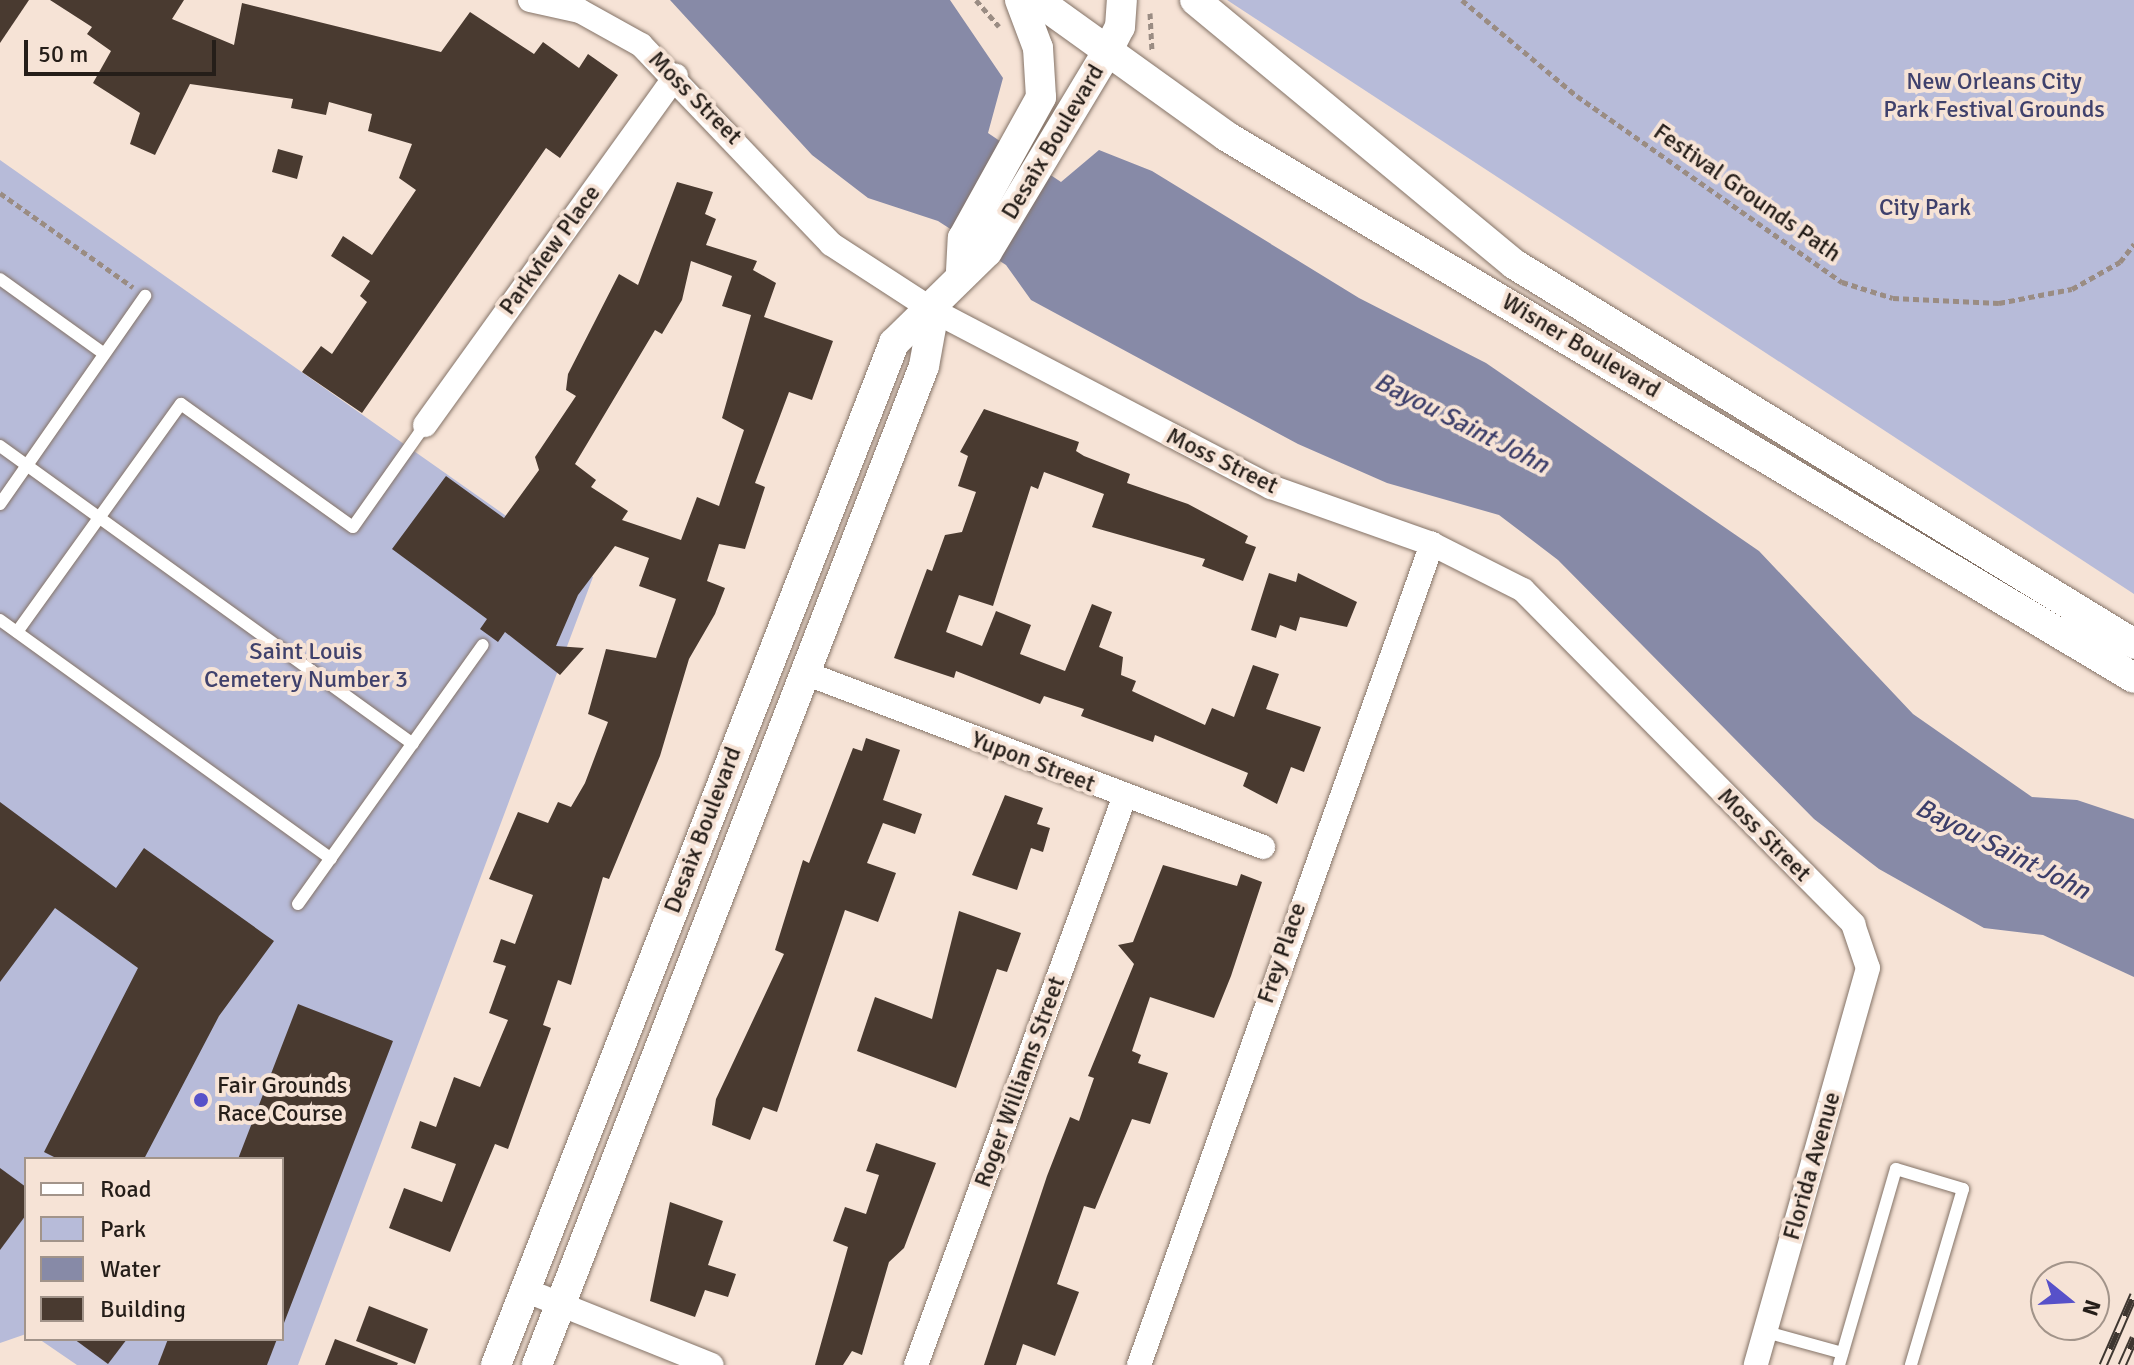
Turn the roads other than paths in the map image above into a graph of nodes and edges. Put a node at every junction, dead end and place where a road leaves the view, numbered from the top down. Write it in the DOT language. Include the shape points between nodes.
graph roads {
  1 [pos="530,0"];
  2 [pos="1020,0"];
  3 [pos="1037,0"];
  4 [pos="1122,0"];
  5 [pos="1195,0"];
  6 [pos="1106,54"];
  7 [pos="676,76"];
  8 [pos="1027,158"];
  9 [pos="0,279"];
  10 [pos="145,296"];
  11 [pos="934,311"];
  12 [pos="103,353"];
  13 [pos="425,425"];
  14 [pos="0,446"];
  15 [pos="26,465"];
  16 [pos="0,504"];
  17 [pos="99,518"];
  18 [pos="1432,544"];
  19 [pos="0,620"];
  20 [pos="17,632"];
  21 [pos="2134,644"];
  22 [pos="483,645"];
  23 [pos="770,659"];
  24 [pos="805,673"];
  25 [pos="2134,678"];
  26 [pos="413,744"];
  27 [pos="1124,798"];
  28 [pos="1263,847"];
  29 [pos="331,859"];
  30 [pos="298,904"];
  31 [pos="1868,968"];
  32 [pos="525,1290"];
  33 [pos="560,1305"];
  34 [pos="1766,1332"];
  35 [pos="1840,1359"];
  36 [pos="496,1365"];
  37 [pos="537,1365"];
  38 [pos="712,1365"];
  39 [pos="916,1365"];
  40 [pos="1139,1365"];
  41 [pos="1756,1365"];
  42 [pos="1911,1365"];
  1 -- 7 [label="street, Moss Street" via="614,28"];
  2 -- 8 [label="street, Desaix Boulevard" via="1038,48 1041,97"];
  3 -- 6 [label="street, Wisner Boulevard"];
  4 -- 6 [label="street, Desaix Boulevard" via="1120,27"];
  5 -- 21 [label="street, Wisner Boulevard" via="1425,198 1514,264"];
  6 -- 8 [label="street, Desaix Boulevard"];
  6 -- 25 [label="street, Wisner Boulevard" via="1226,136"];
  7 -- 11 [label="street, Moss Street" via="831,244"];
  7 -- 13 [label="street, Parkview Place"];
  8 -- 11 [label="street, Desaix Boulevard"];
  9 -- 12 [label="lane"];
  10 -- 12 [label="lane"];
  11 -- 18 [label="street, Moss Street" via="1271,487"];
  11 -- 23 [label="street, Desaix Boulevard" via="894,343"];
  11 -- 24 [label="street, Desaix Boulevard" via="924,366"];
  12 -- 15 [label="lane"];
  13 -- 17 [label="lane" via="353,527 181,404"];
  14 -- 15 [label="lane"];
  15 -- 16 [label="lane"];
  15 -- 17 [label="lane"];
  17 -- 20 [label="lane"];
  17 -- 26 [label="lane"];
  18 -- 31 [label="street, Moss Street" via="1523,590 1555,615 1853,924"];
  18 -- 40 [label="street, Frey Place"];
  19 -- 20 [label="lane"];
  20 -- 29 [label="lane"];
  22 -- 26 [label="lane"];
  23 -- 24 [label="street"];
  23 -- 32 [label="street, Desaix Boulevard"];
  24 -- 27 [label="street, Yupon Street"];
  24 -- 33 [label="street, Desaix Boulevard"];
  26 -- 29 [label="lane"];
  27 -- 28 [label="street, Yupon Street"];
  27 -- 39 [label="street, Roger Williams Street"];
  29 -- 30 [label="lane"];
  31 -- 34 [label="street, Florida Avenue"];
  32 -- 33 [label="street"];
  32 -- 36 [label="street, Desaix Boulevard"];
  33 -- 37 [label="street, Desaix Boulevard"];
  33 -- 38 [label="street"];
  34 -- 35 [label="lane"];
  34 -- 41 [label="street, Florida Avenue"];
  35 -- 42 [label="lane" via="1896,1169 1963,1189"];
}
